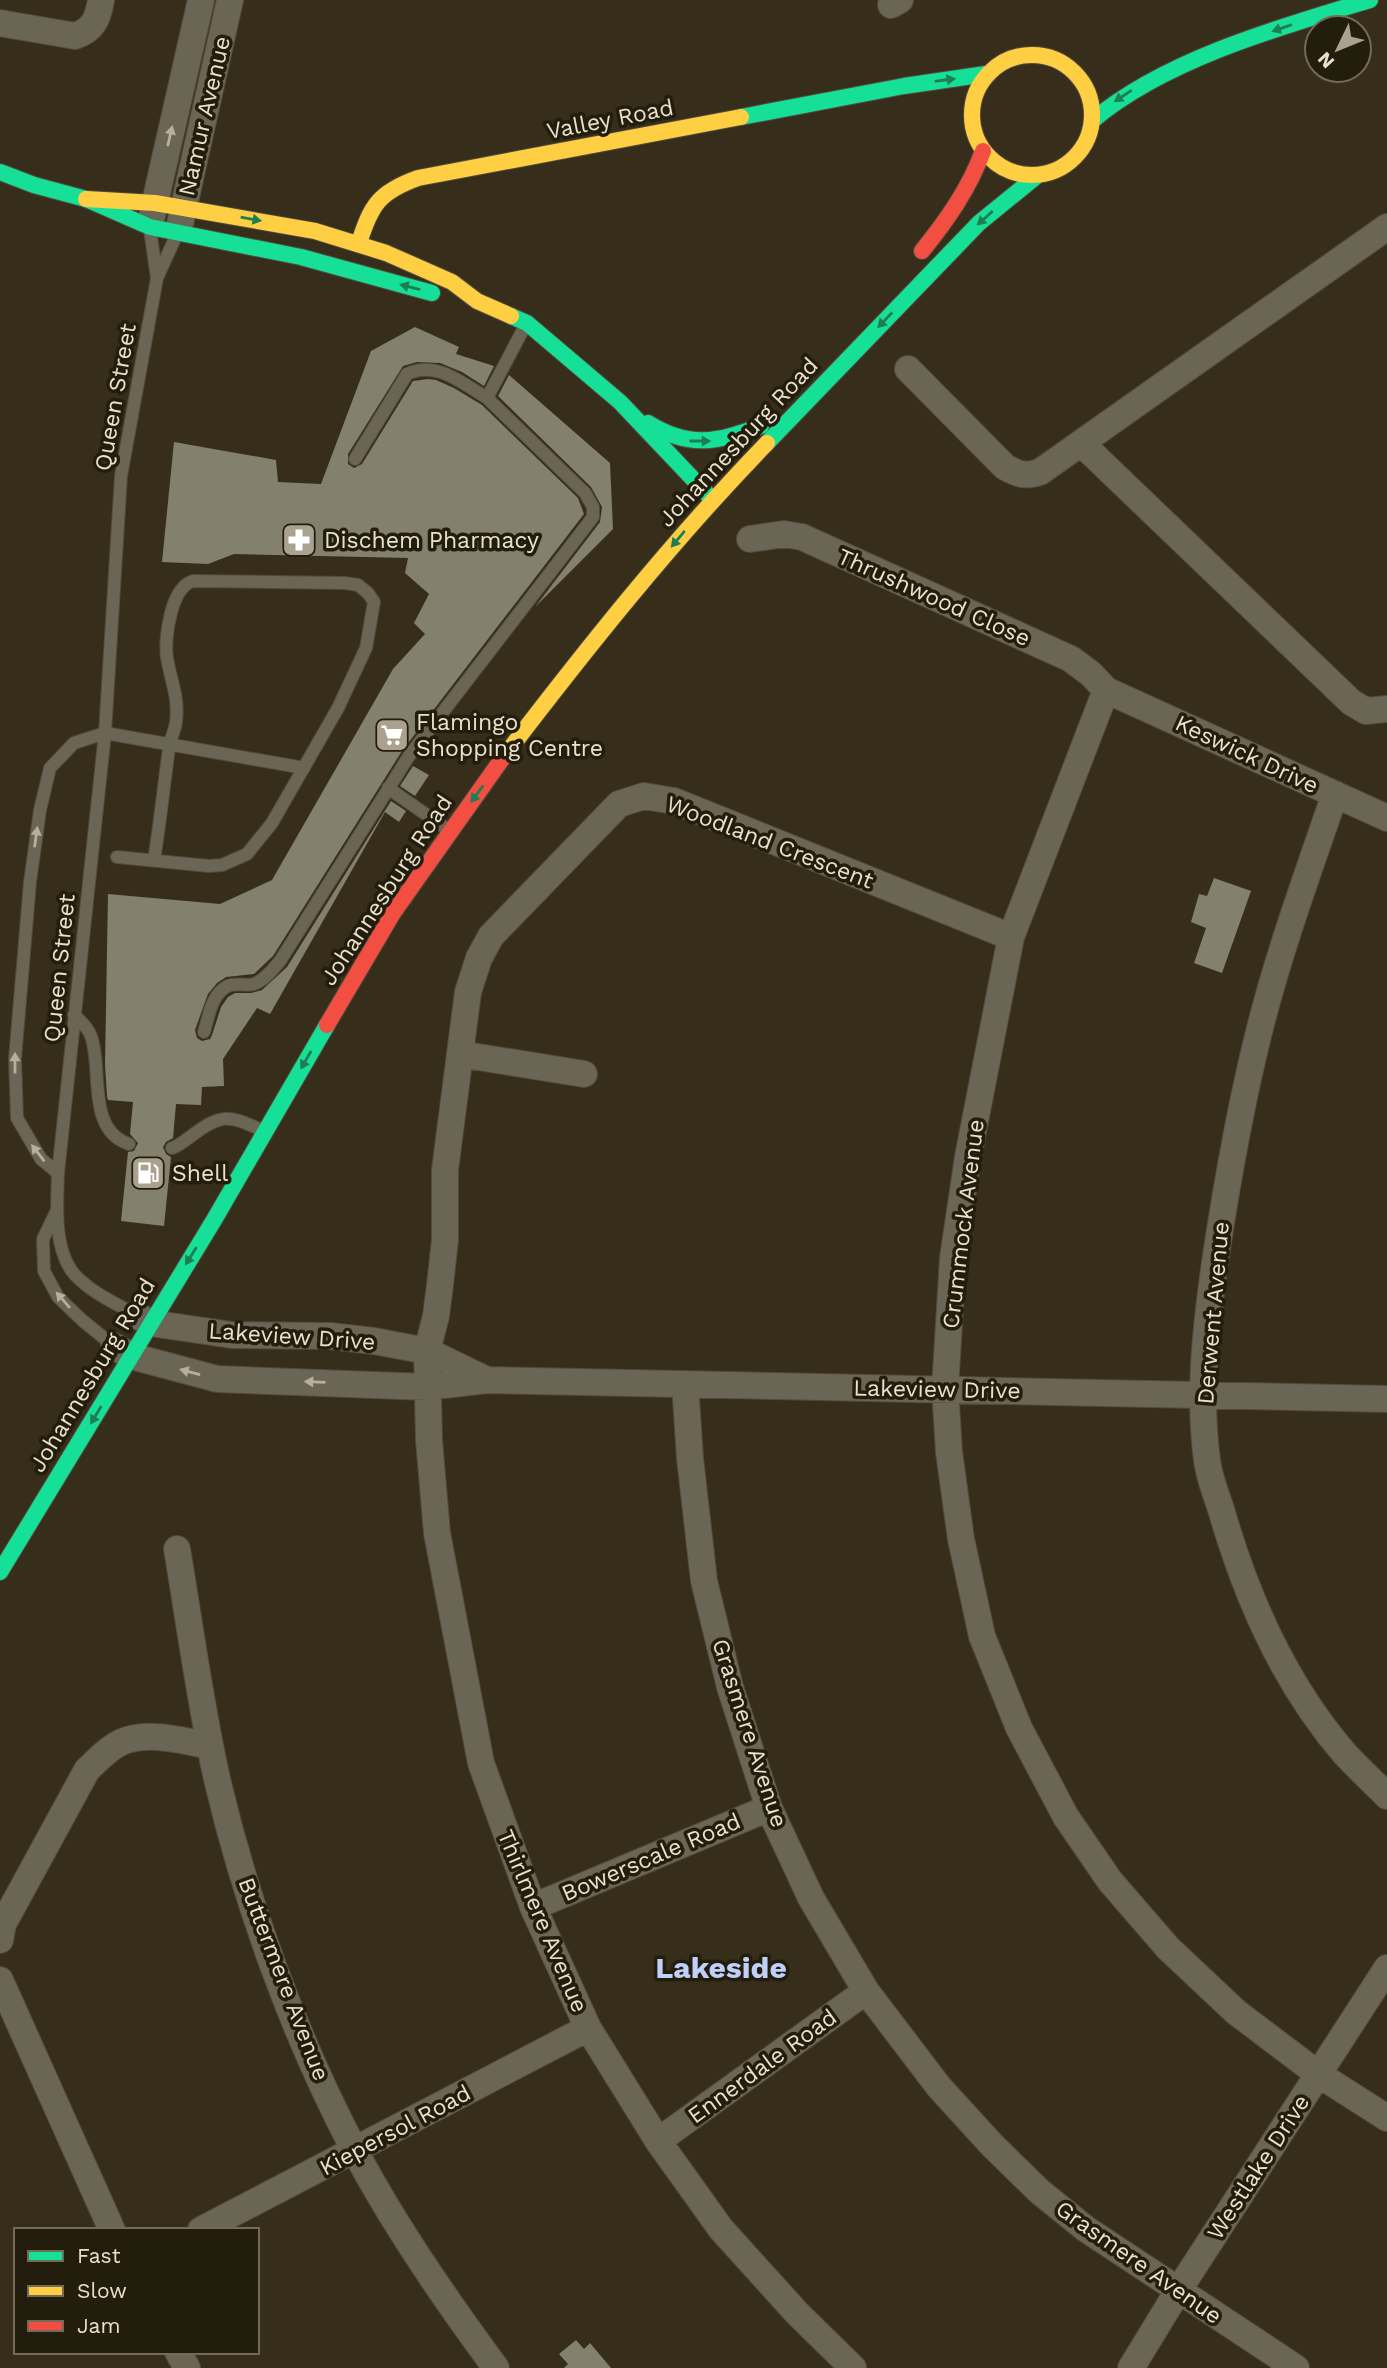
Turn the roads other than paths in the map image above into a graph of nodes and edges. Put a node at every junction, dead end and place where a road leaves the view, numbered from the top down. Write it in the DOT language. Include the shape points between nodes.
graph roads {
  1 [pos="101,0"];
  2 [pos="201,0"];
  3 [pos="230,0"];
  4 [pos="1370,0"];
  5 [pos="1269,15"];
  6 [pos="0,23"];
  7 [pos="1222,31"];
  8 [pos="1072,69"];
  9 [pos="986,74"];
  10 [pos="1092,74"];
  11 [pos="904,86"];
  12 [pos="937,99"];
  13 [pos="1093,120"];
  14 [pos="983,151"];
  15 [pos="0,172"];
  16 [pos="1038,175"];
  17 [pos="86,199"];
  18 [pos="152,215"];
  19 [pos="181,220"];
  20 [pos="1387,227"];
  21 [pos="359,243"];
  22 [pos="913,261"];
  23 [pos="157,278"];
  24 [pos="477,301"];
  25 [pos="527,323"];
  26 [pos="908,369"];
  27 [pos="487,398"];
  28 [pos="620,402"];
  29 [pos="1081,443"];
  30 [pos="735,452"];
  31 [pos="355,458"];
  32 [pos="712,499"];
  33 [pos="668,527"];
  34 [pos="750,539"];
  35 [pos="1106,690"];
  36 [pos="1387,709"];
  37 [pos="105,733"];
  38 [pos="169,744"];
  39 [pos="304,768"];
  40 [pos="388,788"];
  41 [pos="1335,794"];
  42 [pos="1387,818"];
  43 [pos="443,819"];
  44 [pos="117,857"];
  45 [pos="154,860"];
  46 [pos="409,862"];
  47 [pos="1011,937"];
  48 [pos="360,938"];
  49 [pos="74,1015"];
  50 [pos="204,1032"];
  51 [pos="460,1054"];
  52 [pos="584,1074"];
  53 [pos="265,1132"];
  54 [pos="129,1144"];
  55 [pos="172,1148"];
  56 [pos="58,1173"];
  57 [pos="57,1208"];
  58 [pos="128,1332"];
  59 [pos="256,1335"];
  60 [pos="427,1351"];
  61 [pos="258,1380"];
  62 [pos="487,1380"];
  63 [pos="685,1384"];
  64 [pos="427,1387"];
  65 [pos="945,1389"];
  66 [pos="1201,1396"];
  67 [pos="1387,1399"];
  68 [pos="19,1510"];
  69 [pos="177,1549"];
  70 [pos="0,1551"];
  71 [pos="0,1572"];
  72 [pos="210,1746"];
  73 [pos="1387,1796"];
  74 [pos="769,1808"];
  75 [pos="533,1907"];
  76 [pos="0,1940"];
  77 [pos="1387,1968"];
  78 [pos="0,1980"];
  79 [pos="866,1991"];
  80 [pos="588,2028"];
  81 [pos="1318,2074"];
  82 [pos="1387,2118"];
  83 [pos="658,2141"];
  84 [pos="355,2151"];
  85 [pos="111,2228"];
  86 [pos="205,2228"];
  87 [pos="1178,2291"];
  88 [pos="496,2368"];
  89 [pos="853,2368"];
  90 [pos="1131,2368"];
  91 [pos="1296,2368"];
  1 -- 6 [label="street" via="95,21 75,36"];
  18 -- 2 [label="street, Namur Avenue, one-way"];
  3 -- 19 [label="street, Namur Avenue"];
  4 -- 13 [label="street, one-way" via="1157,76"];
  5 -- 7 [label="street"];
  8 -- 9 [label="street" via="1047,56 1018,55"];
  8 -- 10 [label="street"];
  8 -- 13 [label="street" via="1084,84"];
  11 -- 9 [label="street, Valley Road, one-way"];
  9 -- 14 [label="street" via="965,109"];
  11 -- 12 [label="street"];
  11 -- 21 [label="street, Valley Road" via="418,178 394,186 370,208"];
  13 -- 16 [label="street" via="1087,141 1075,158 1058,170"];
  14 -- 16 [label="street" via="1017,174"];
  14 -- 22 [label="street" via="965,195"];
  15 -- 17 [label="street"];
  16 -- 32 [label="street, Johannesburg Road, one-way" via="979,223"];
  17 -- 18 [label="street"];
  17 -- 18 [label="street"];
  18 -- 19 [label="street"];
  18 -- 19 [label="street"];
  18 -- 23 [label="lane, Queen Street"];
  19 -- 21 [label="street, one-way" via="315,230"];
  19 -- 23 [label="lane, Queen Street"];
  24 -- 19 [label="street, one-way" via="301,257"];
  20 -- 29 [label="street"];
  21 -- 24 [label="street" via="452,282"];
  23 -- 37 [label="lane, Queen Street" via="121,476"];
  24 -- 25 [label="street"];
  25 -- 27 [label="lane"];
  25 -- 28 [label="street"];
  26 -- 29 [label="street" via="1005,467 1018,474 1040,472"];
  27 -- 31 [label="lane" via="437,369 419,368 407,374"];
  27 -- 40 [label="lane" via="585,493 593,517"];
  28 -- 30 [label="street, Johannesburg Road, one-way" via="662,432 703,443 766,421"];
  28 -- 32 [label="street"];
  29 -- 36 [label="street" via="1351,702 1366,711"];
  32 -- 43 [label="street, Johannesburg Road, one-way"];
  33 -- 43 [label="street, Johannesburg Road" via="545,679"];
  34 -- 35 [label="street, Thrushwood Close" via="784,534 802,537 1071,659"];
  35 -- 41 [label="street, Keswick Drive"];
  35 -- 47 [label="street, Crummock Avenue"];
  37 -- 38 [label="lane"];
  37 -- 49 [label="lane, Queen Street"];
  56 -- 37 [label="lane, Queen Street, one-way" via="41,1159 17,1118 15,1059 30,882 50,768 74,743"];
  38 -- 39 [label="lane"];
  38 -- 39 [label="lane" via="177,701 167,661 168,633 175,600 186,583 358,585 374,602 366,648"];
  38 -- 45 [label="lane"];
  39 -- 45 [label="lane" via="272,823 247,854 209,866"];
  40 -- 43 [label="lane"];
  40 -- 50 [label="lane" via="280,961 254,984 232,984 222,990"];
  41 -- 42 [label="street, Keswick Drive"];
  41 -- 66 [label="street, Derwent Avenue" via="1269,996 1241,1107 1216,1258"];
  43 -- 53 [label="street, Johannesburg Road, one-way"];
  44 -- 45 [label="lane"];
  46 -- 48 [label="street, Johannesburg Road"];
  47 -- 51 [label="street, Woodland Crescent" via="674,801 644,796 619,804 491,936 468,992"];
  47 -- 65 [label="street, Crummock Avenue" via="957,1233"];
  49 -- 54 [label="lane" via="91,1036 104,1119 114,1136"];
  49 -- 56 [label="lane, Queen Street"];
  51 -- 52 [label="street"];
  51 -- 60 [label="street, Woodland Crescent" via="445,1170 440,1285"];
  53 -- 55 [label="lane" via="234,1118 221,1118"];
  53 -- 58 [label="street, Johannesburg Road, one-way"];
  56 -- 57 [label="lane, Queen Street"];
  57 -- 58 [label="lane, Queen Street" via="59,1243 73,1273 102,1297"];
  58 -- 57 [label="lane, Queen Street, one-way" via="83,1321 58,1297 44,1271 43,1239"];
  58 -- 59 [label="street, Lakeview Drive"];
  61 -- 58 [label="street, Lakeview Drive, one-way" via="217,1379"];
  58 -- 71 [label="street, Johannesburg Road, one-way"];
  59 -- 60 [label="street, Lakeview Drive" via="330,1336"];
  59 -- 61 [label="street"];
  60 -- 62 [label="street, Lakeview Drive"];
  60 -- 64 [label="street, Woodland Crescent"];
  64 -- 61 [label="street, Lakeview Drive, one-way"];
  62 -- 63 [label="street, Lakeview Drive"];
  62 -- 64 [label="street, Lakeview Drive"];
  63 -- 65 [label="street, Lakeview Drive"];
  63 -- 74 [label="street, Grasmere Avenue" via="704,1581 730,1687"];
  64 -- 75 [label="street, Thirlmere Avenue" via="437,1533 465,1686 481,1763"];
  65 -- 66 [label="street, Lakeview Drive"];
  65 -- 81 [label="street, Crummock Avenue" via="961,1539 982,1636 1019,1728 1066,1817 1110,1881 1168,1948 1236,2012"];
  66 -- 67 [label="street, Lakeview Drive"];
  66 -- 73 [label="street, Derwent Avenue" via="1207,1462 1262,1622 1302,1694 1338,1743"];
  68 -- 70 [label="street"];
  69 -- 72 [label="street, Buttermere Avenue"];
  72 -- 76 [label="street" via="154,1737 127,1740 105,1753 87,1770 4,1924"];
  72 -- 84 [label="street, Buttermere Avenue" via="256,1918 299,2031"];
  74 -- 75 [label="street, Bowerscale Road"];
  74 -- 79 [label="street, Grasmere Avenue" via="811,1898"];
  75 -- 80 [label="street, Thirlmere Avenue"];
  77 -- 81 [label="street, Westlake Drive"];
  78 -- 85 [label="street"];
  79 -- 83 [label="street, Ennerdale Road"];
  79 -- 87 [label="street, Grasmere Avenue" via="939,2087 1039,2191"];
  80 -- 83 [label="street, Thirlmere Avenue"];
  80 -- 84 [label="street, Kiepersol Road"];
  81 -- 82 [label="street, Crummock Avenue"];
  81 -- 87 [label="street, Westlake Drive"];
  83 -- 89 [label="street, Thirlmere Avenue" via="721,2229"];
  84 -- 86 [label="street, Kiepersol Road"];
  84 -- 88 [label="street, Buttermere Avenue" via="437,2287"];
  87 -- 90 [label="street, Westlake Drive"];
  87 -- 91 [label="street, Grasmere Avenue"];
}
